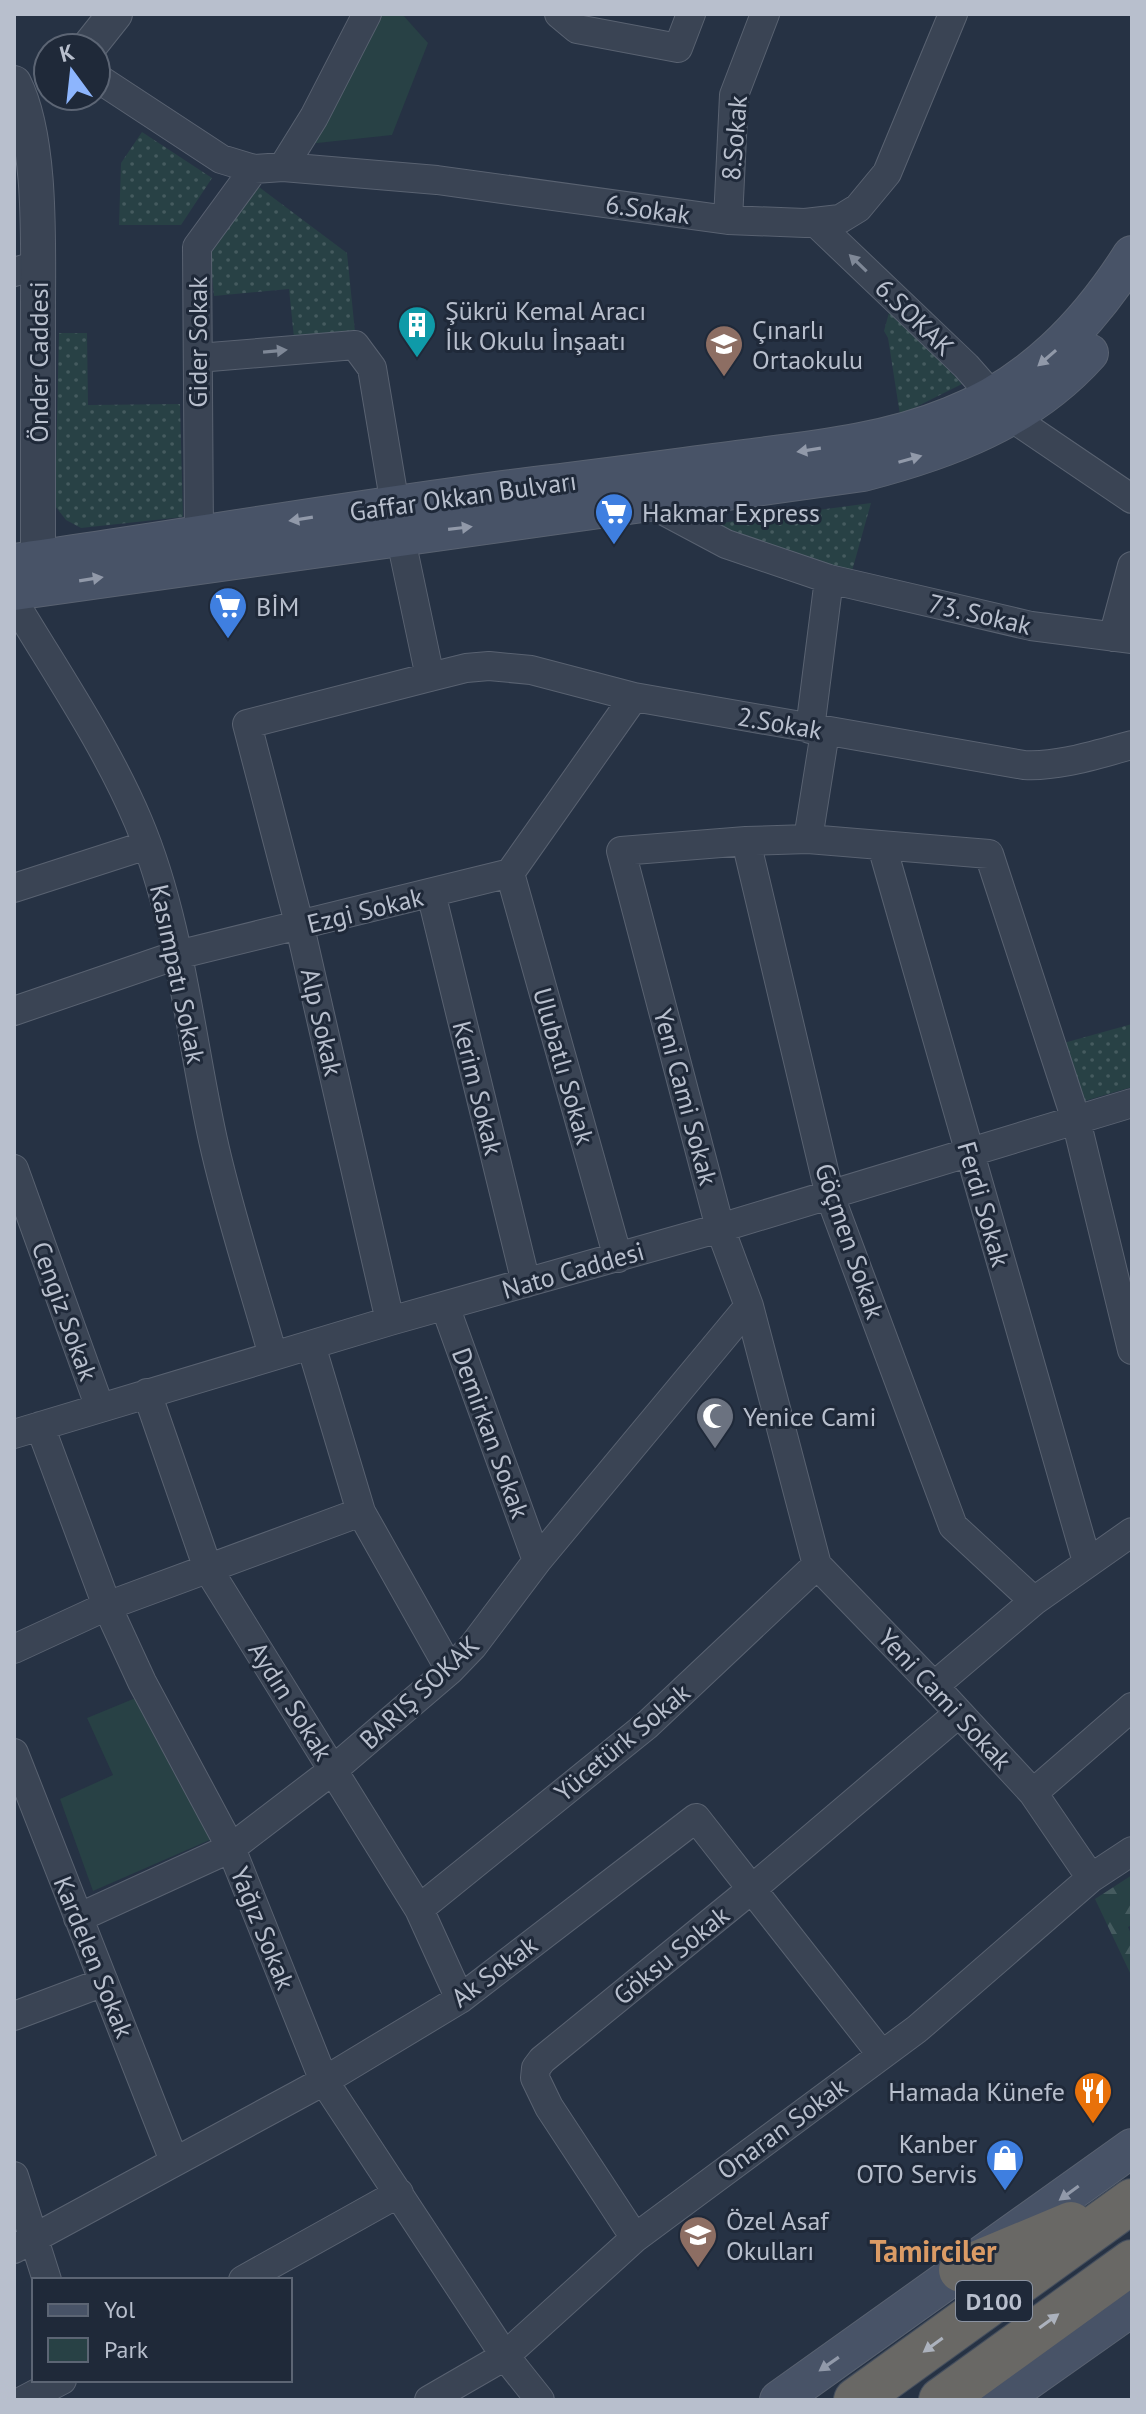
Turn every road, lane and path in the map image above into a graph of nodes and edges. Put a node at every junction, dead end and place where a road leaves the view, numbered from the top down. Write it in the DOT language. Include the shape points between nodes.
graph roads {
  1 [pos="115,14"];
  2 [pos="367,14"];
  3 [pos="691,14"];
  4 [pos="765,14"];
  5 [pos="953,14"];
  6 [pos="573,19"];
  7 [pos="102,32"];
  8 [pos="112,87"];
  9 [pos="29,90"];
  10 [pos="283,167"];
  11 [pos="254,169"];
  12 [pos="728,220"];
  13 [pos="815,222"];
  14 [pos="1132,255"];
  15 [pos="26,269"];
  16 [pos="1132,302"];
  17 [pos="198,358"];
  18 [pos="1002,406"];
  19 [pos="26,440"];
  20 [pos="1132,499"];
  21 [pos="649,503"];
  22 [pos="397,520"];
  23 [pos="199,535"];
  24 [pos="1132,566"];
  25 [pos="829,579"];
  26 [pos="22,593"];
  27 [pos="1122,638"];
  28 [pos="430,677"];
  29 [pos="634,697"];
  30 [pos="247,724"];
  31 [pos="818,730"];
  32 [pos="1132,745"];
  33 [pos="808,839"];
  34 [pos="746,841"];
  35 [pos="147,845"];
  36 [pos="882,846"];
  37 [pos="510,873"];
  38 [pos="14,888"];
  39 [pos="431,893"];
  40 [pos="300,927"];
  41 [pos="177,955"];
  42 [pos="14,1011"];
  43 [pos="1132,1103"];
  44 [pos="1076,1120"];
  45 [pos="969,1153"];
  46 [pos="14,1169"];
  47 [pos="830,1196"];
  48 [pos="720,1228"];
  49 [pos="618,1258"];
  50 [pos="526,1283"];
  51 [pos="445,1306"];
  52 [pos="749,1306"];
  53 [pos="390,1321"];
  54 [pos="311,1345"];
  55 [pos="1132,1350"];
  56 [pos="273,1356"];
  57 [pos="147,1393"];
  58 [pos="100,1408"];
  59 [pos="27,1430"];
  60 [pos="361,1512"];
  61 [pos="1132,1532"];
  62 [pos="537,1561"];
  63 [pos="1087,1562"];
  64 [pos="817,1565"];
  65 [pos="208,1569"];
  66 [pos="1034,1601"];
  67 [pos="107,1606"];
  68 [pos="14,1649"];
  69 [pos="450,1670"];
  70 [pos="934,1686"];
  71 [pos="1132,1707"];
  72 [pos="959,1713"];
  73 [pos="14,1753"];
  74 [pos="333,1770"];
  75 [pos="1033,1793"];
  76 [pos="231,1848"];
  77 [pos="1132,1851"];
  78 [pos="1091,1878"];
  79 [pos="753,1888"];
  80 [pos="419,1909"];
  81 [pos="78,1918"];
  82 [pos="104,1982"];
  83 [pos="460,1999"];
  84 [pos="14,2016"];
  85 [pos="882,2055"];
  86 [pos="324,2081"];
  87 [pos="1132,2148"];
  88 [pos="174,2161"];
  89 [pos="14,2176"];
  90 [pos="399,2193"];
  91 [pos="1132,2200"];
  92 [pos="635,2238"];
  93 [pos="24,2244"];
  94 [pos="1132,2262"];
  95 [pos="961,2270"];
  96 [pos="46,2278"];
  97 [pos="247,2278"];
  98 [pos="1132,2307"];
  99 [pos="505,2356"];
  100 [pos="58,2382"];
  101 [pos="1014,2393"];
  102 [pos="24,2400"];
  103 [pos="429,2400"];
  104 [pos="540,2400"];
  105 [pos="779,2400"];
  106 [pos="856,2400"];
  107 [pos="941,2400"];
  1 -- 7 [label="street"];
  2 -- 10 [label="street"];
  3 -- 6 [label="street" via="678,48"];
  4 -- 12 [label="street, 8.Sokak" via="734,95"];
  5 -- 13 [label="street, 6.Sokak" via="887,173 858,208 840,219"];
  8 -- 11 [label="street, 6.Sokak" via="221,159"];
  9 -- 15 [label="street, Önder Caddesi" via="32,150"];
  10 -- 11 [label="street, 6.Sokak"];
  10 -- 12 [label="street, 6.Sokak" via="437,180"];
  11 -- 17 [label="street, Gider Sokak" via="197,247"];
  12 -- 13 [label="street, 6.Sokak"];
  18 -- 13 [label="street, 6.SOKAK, one-way"];
  14 -- 18 [label="main road, Gaffar Okkan Bulvarı, one-way" via="1072,335 1013,385"];
  15 -- 19 [label="street, Önder Caddesi"];
  16 -- 18 [label="main road, Gaffar Okkan Bulvarı" via="1048,392"];
  17 -- 22 [label="street, one-way" via="355,345 372,368"];
  17 -- 23 [label="street, Gider Sokak"];
  18 -- 20 [label="street, 6.SOKAK"];
  21 -- 18 [label="main road, Gaffar Okkan Bulvarı, one-way" via="863,472 917,458 968,439"];
  18 -- 22 [label="main road, Gaffar Okkan Bulvarı, one-way" via="873,440"];
  19 -- 26 [label="street, Önder Caddesi"];
  22 -- 21 [label="main road, Gaffar Okkan Bulvarı, one-way"];
  21 -- 25 [label="street, 73. Sokak" via="726,544"];
  22 -- 23 [label="main road, Gaffar Okkan Bulvarı, one-way"];
  26 -- 22 [label="main road, Gaffar Okkan Bulvarı, one-way"];
  22 -- 28 [label="street"];
  23 -- 26 [label="main road, Gaffar Okkan Bulvarı"];
  24 -- 27 [label="street"];
  25 -- 27 [label="street, 73. Sokak" via="1031,626"];
  25 -- 31 [label="street"];
  26 -- 35 [label="street, Kasımpatı Sokak"];
  28 -- 29 [label="street, 2.Sokak" via="466,668 513,667"];
  28 -- 30 [label="street, 2.Sokak"];
  29 -- 31 [label="street, 2.Sokak"];
  29 -- 37 [label="street"];
  30 -- 40 [label="street, Alp Sokak"];
  31 -- 32 [label="street, 2.Sokak" via="1033,766"];
  31 -- 33 [label="street"];
  33 -- 34 [label="street, Yeni Cami Sokak"];
  33 -- 36 [label="street, Yeni Cami Sokak"];
  34 -- 47 [label="street, Göçmen Sokak"];
  34 -- 48 [label="street, Yeni Cami Sokak" via="621,851"];
  35 -- 38 [label="street"];
  35 -- 41 [label="street, Kasımpatı Sokak"];
  36 -- 44 [label="street, Yeni Cami Sokak" via="989,854"];
  36 -- 45 [label="street, Ferdi Sokak"];
  37 -- 39 [label="street, Ezgi Sokak"];
  37 -- 49 [label="street, Ulubatlı Sokak"];
  39 -- 40 [label="street, Ezgi Sokak"];
  39 -- 50 [label="street, Kerim Sokak"];
  40 -- 41 [label="street, Ezgi Sokak"];
  40 -- 53 [label="street, Alp Sokak"];
  41 -- 42 [label="street, Ezgi Sokak"];
  41 -- 56 [label="street, Kasımpatı Sokak" via="213,1141"];
  43 -- 44 [label="street, Nato Caddesi"];
  44 -- 45 [label="street, Nato Caddesi"];
  44 -- 55 [label="street"];
  45 -- 47 [label="street, Nato Caddesi"];
  45 -- 63 [label="street, Ferdi Sokak"];
  46 -- 58 [label="street, Cengiz Sokak"];
  47 -- 48 [label="street, Nato Caddesi"];
  47 -- 66 [label="street, Göçmen Sokak" via="953,1526"];
  48 -- 49 [label="street, Nato Caddesi"];
  48 -- 52 [label="street, Yeni Cami Sokak"];
  49 -- 50 [label="street, Nato Caddesi"];
  50 -- 51 [label="street, Nato Caddesi"];
  51 -- 53 [label="street, Nato Caddesi"];
  51 -- 62 [label="street, Demirkan Sokak"];
  52 -- 62 [label="street, BARIŞ SOKAK"];
  52 -- 64 [label="street, Yeni Cami Sokak"];
  53 -- 54 [label="street, Nato Caddesi"];
  54 -- 56 [label="street, Nato Caddesi"];
  54 -- 60 [label="street"];
  56 -- 57 [label="street, Nato Caddesi"];
  57 -- 58 [label="street, Nato Caddesi"];
  57 -- 65 [label="street, Aydın Sokak"];
  58 -- 59 [label="street, Nato Caddesi"];
  59 -- 67 [label="street, Yağız Sokak"];
  60 -- 65 [label="street"];
  60 -- 69 [label="street"];
  61 -- 63 [label="street"];
  62 -- 69 [label="street, BARIŞ SOKAK"];
  63 -- 66 [label="street"];
  64 -- 70 [label="street, Yeni Cami Sokak"];
  64 -- 80 [label="street, Yücetürk Sokak" via="647,1725"];
  65 -- 67 [label="street"];
  65 -- 74 [label="street, Aydın Sokak"];
  66 -- 70 [label="street"];
  67 -- 68 [label="street"];
  67 -- 76 [label="street, Yağız Sokak"];
  69 -- 74 [label="street, BARIŞ SOKAK"];
  70 -- 72 [label="street, Yeni Cami Sokak"];
  71 -- 75 [label="street"];
  72 -- 75 [label="street, Yeni Cami Sokak"];
  72 -- 79 [label="street, Göksu Sokak"];
  73 -- 81 [label="street, Kardelen Sokak"];
  74 -- 76 [label="street, BARIŞ SOKAK"];
  74 -- 80 [label="street, Aydın Sokak"];
  75 -- 78 [label="street, Yeni Cami Sokak"];
  76 -- 81 [label="street, BARIŞ SOKAK"];
  76 -- 86 [label="street, Yağız Sokak"];
  77 -- 78 [label="street, Onaran Sokak"];
  78 -- 85 [label="street, Onaran Sokak"];
  79 -- 83 [label="street, Ak Sokak" via="696,1818"];
  79 -- 85 [label="street, Ak Sokak"];
  79 -- 92 [label="street, Göksu Sokak" via="536,2068 535,2078 549,2107"];
  80 -- 83 [label="street, Aydın Sokak"];
  81 -- 82 [label="street, Kardelen Sokak"];
  82 -- 84 [label="street"];
  82 -- 88 [label="street, Kardelen Sokak"];
  83 -- 86 [label="street, Ak Sokak"];
  85 -- 92 [label="street, Onaran Sokak"];
  86 -- 88 [label="street, Ak Sokak"];
  86 -- 90 [label="street, Yağız Sokak"];
  87 -- 95 [label="main road, one-way"];
  88 -- 93 [label="street, Ak Sokak"];
  89 -- 93 [label="street"];
  90 -- 97 [label="street"];
  90 -- 99 [label="street, Yağız Sokak"];
  91 -- 95 [label="highway"];
  91 -- 106 [label="highway, D100, one-way"];
  92 -- 99 [label="street, Onaran Sokak"];
  93 -- 96 [label="street"];
  107 -- 94 [label="highway, D100, one-way"];
  95 -- 105 [label="main road, one-way"];
  98 -- 101 [label="main road"];
  99 -- 103 [label="street, Onaran Sokak"];
  99 -- 104 [label="street, Yağız Sokak"];
  100 -- 102 [label="street"];
}
